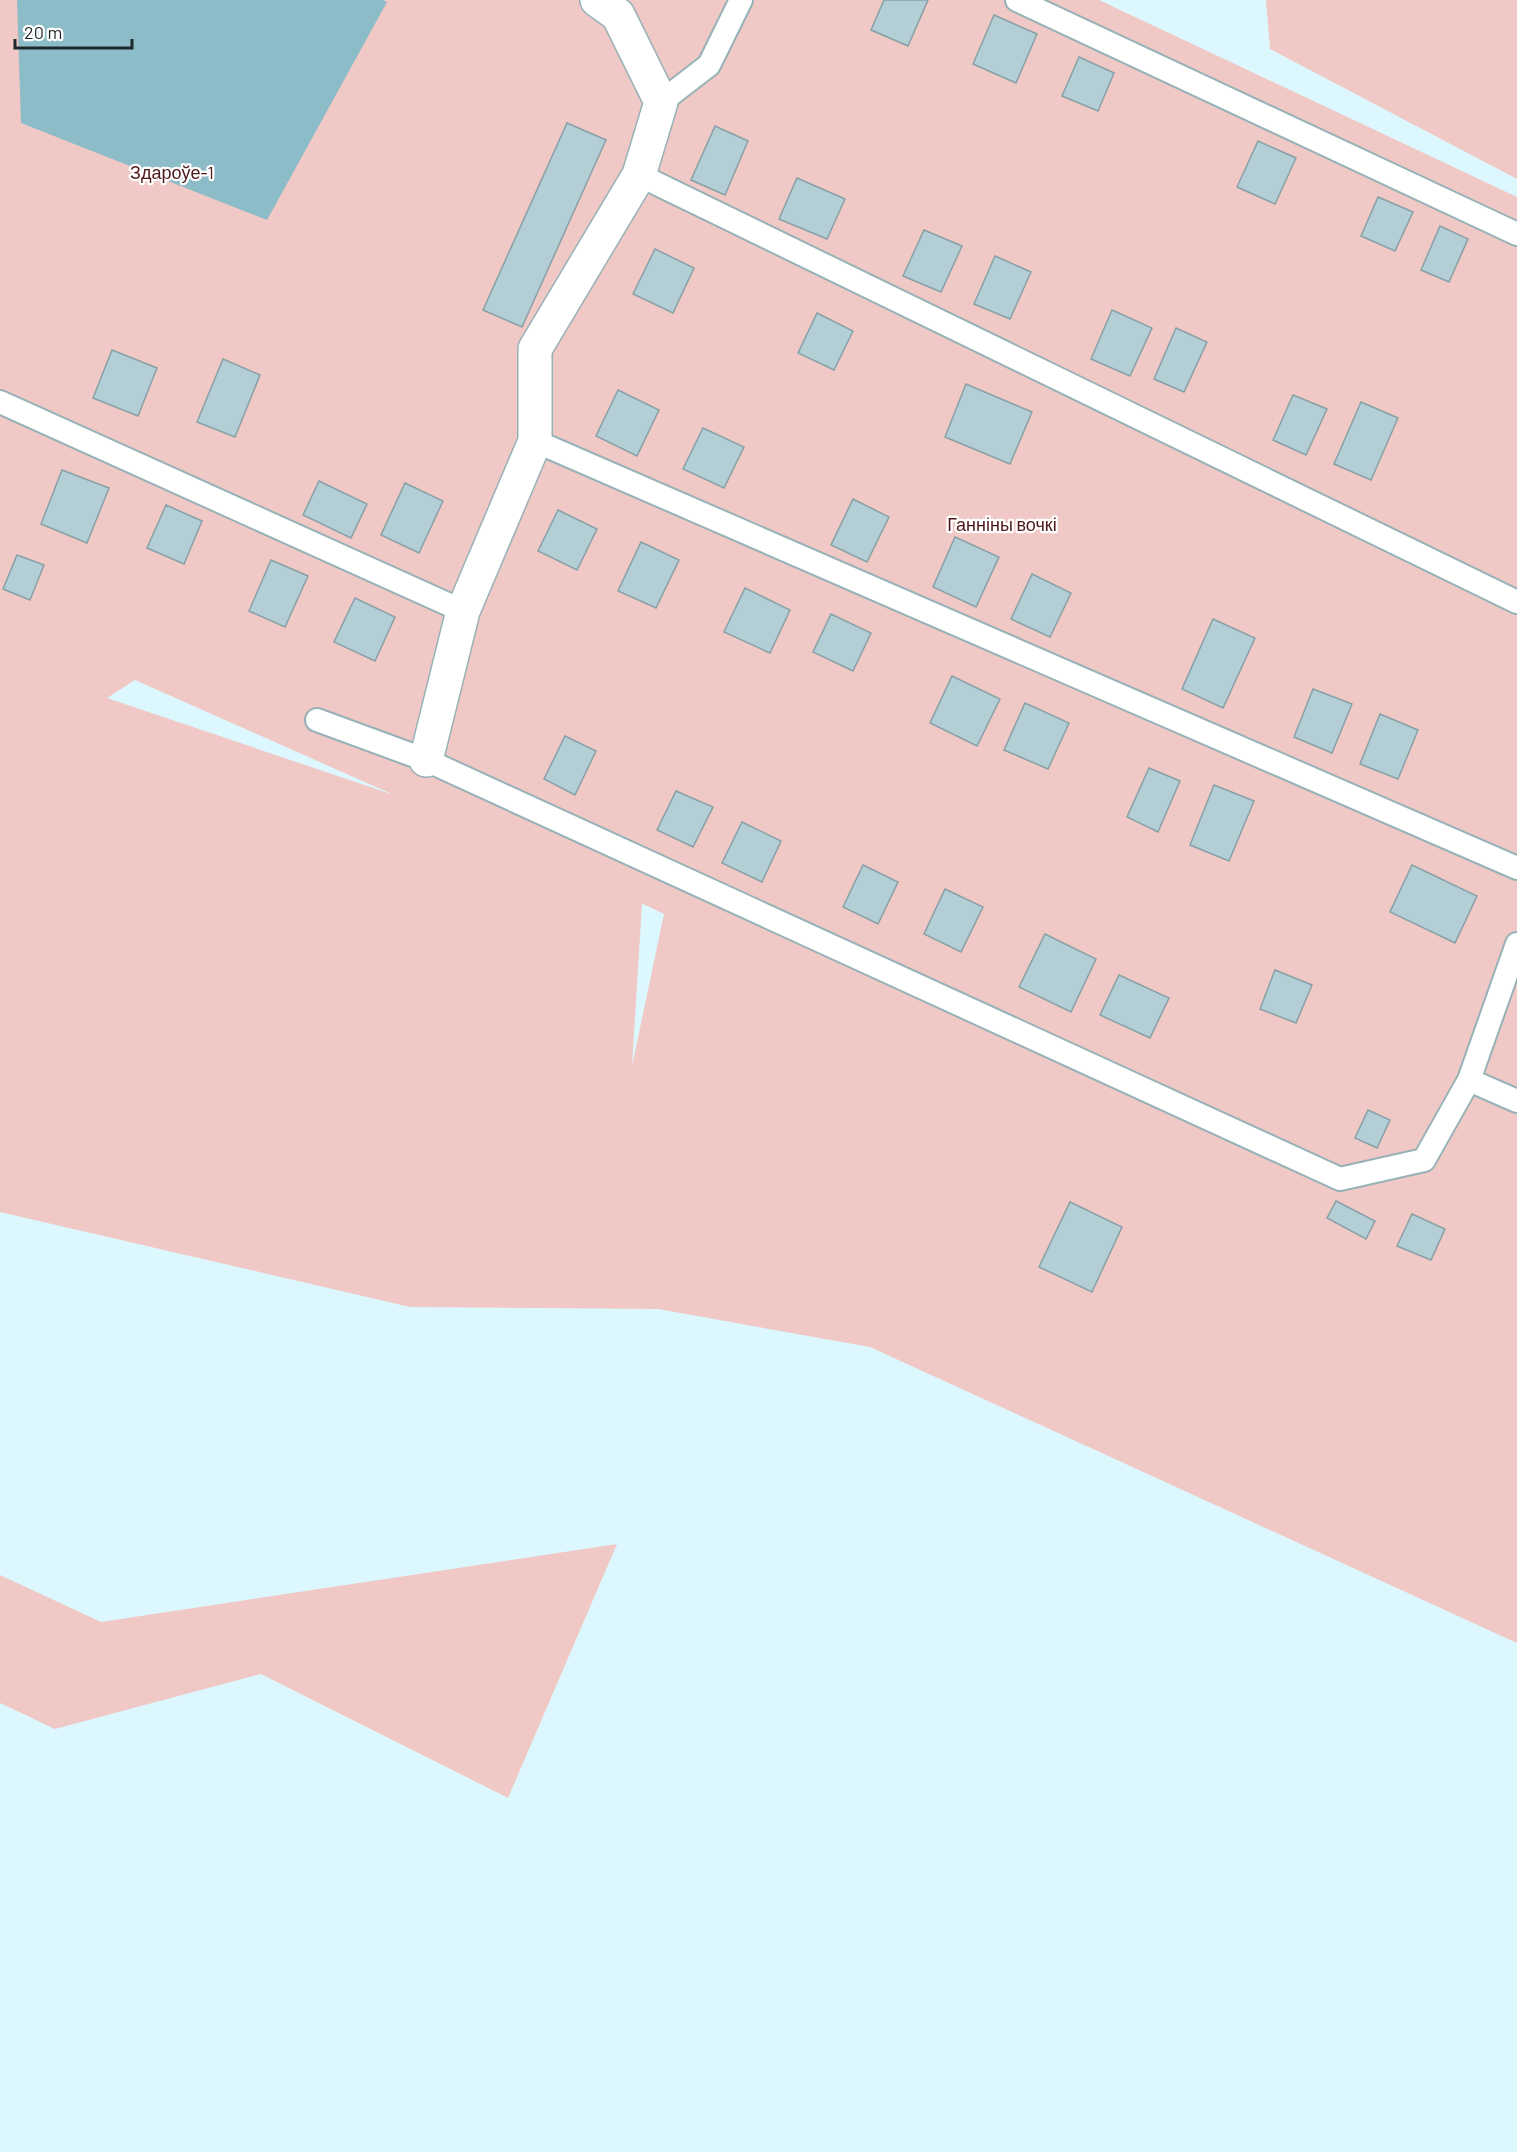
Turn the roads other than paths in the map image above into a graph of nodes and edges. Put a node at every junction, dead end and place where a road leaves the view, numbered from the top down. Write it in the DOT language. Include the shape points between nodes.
graph roads {
  1 [pos="597,0"];
  2 [pos="741,0"];
  3 [pos="1017,0"];
  4 [pos="661,102"];
  5 [pos="639,175"];
  6 [pos="1517,234"];
  7 [pos="0,402"];
  8 [pos="535,441"];
  9 [pos="1517,602"];
  10 [pos="463,611"];
  11 [pos="317,720"];
  12 [pos="426,760"];
  13 [pos="1517,868"];
  14 [pos="1517,944"];
  15 [pos="1468,1080"];
  16 [pos="1517,1101"];
  1 -- 4 [label="street" via="618,15"];
  2 -- 4 [label="lane" via="708,65"];
  3 -- 6 [label="lane"];
  4 -- 5 [label="street"];
  5 -- 8 [label="street" via="535,350"];
  5 -- 9 [label="lane"];
  7 -- 10 [label="lane"];
  8 -- 10 [label="street"];
  8 -- 13 [label="lane"];
  10 -- 12 [label="street"];
  11 -- 12 [label="lane"];
  12 -- 15 [label="lane" via="1340,1179 1424,1160"];
  14 -- 15 [label="lane"];
  15 -- 16 [label="lane"];
}
